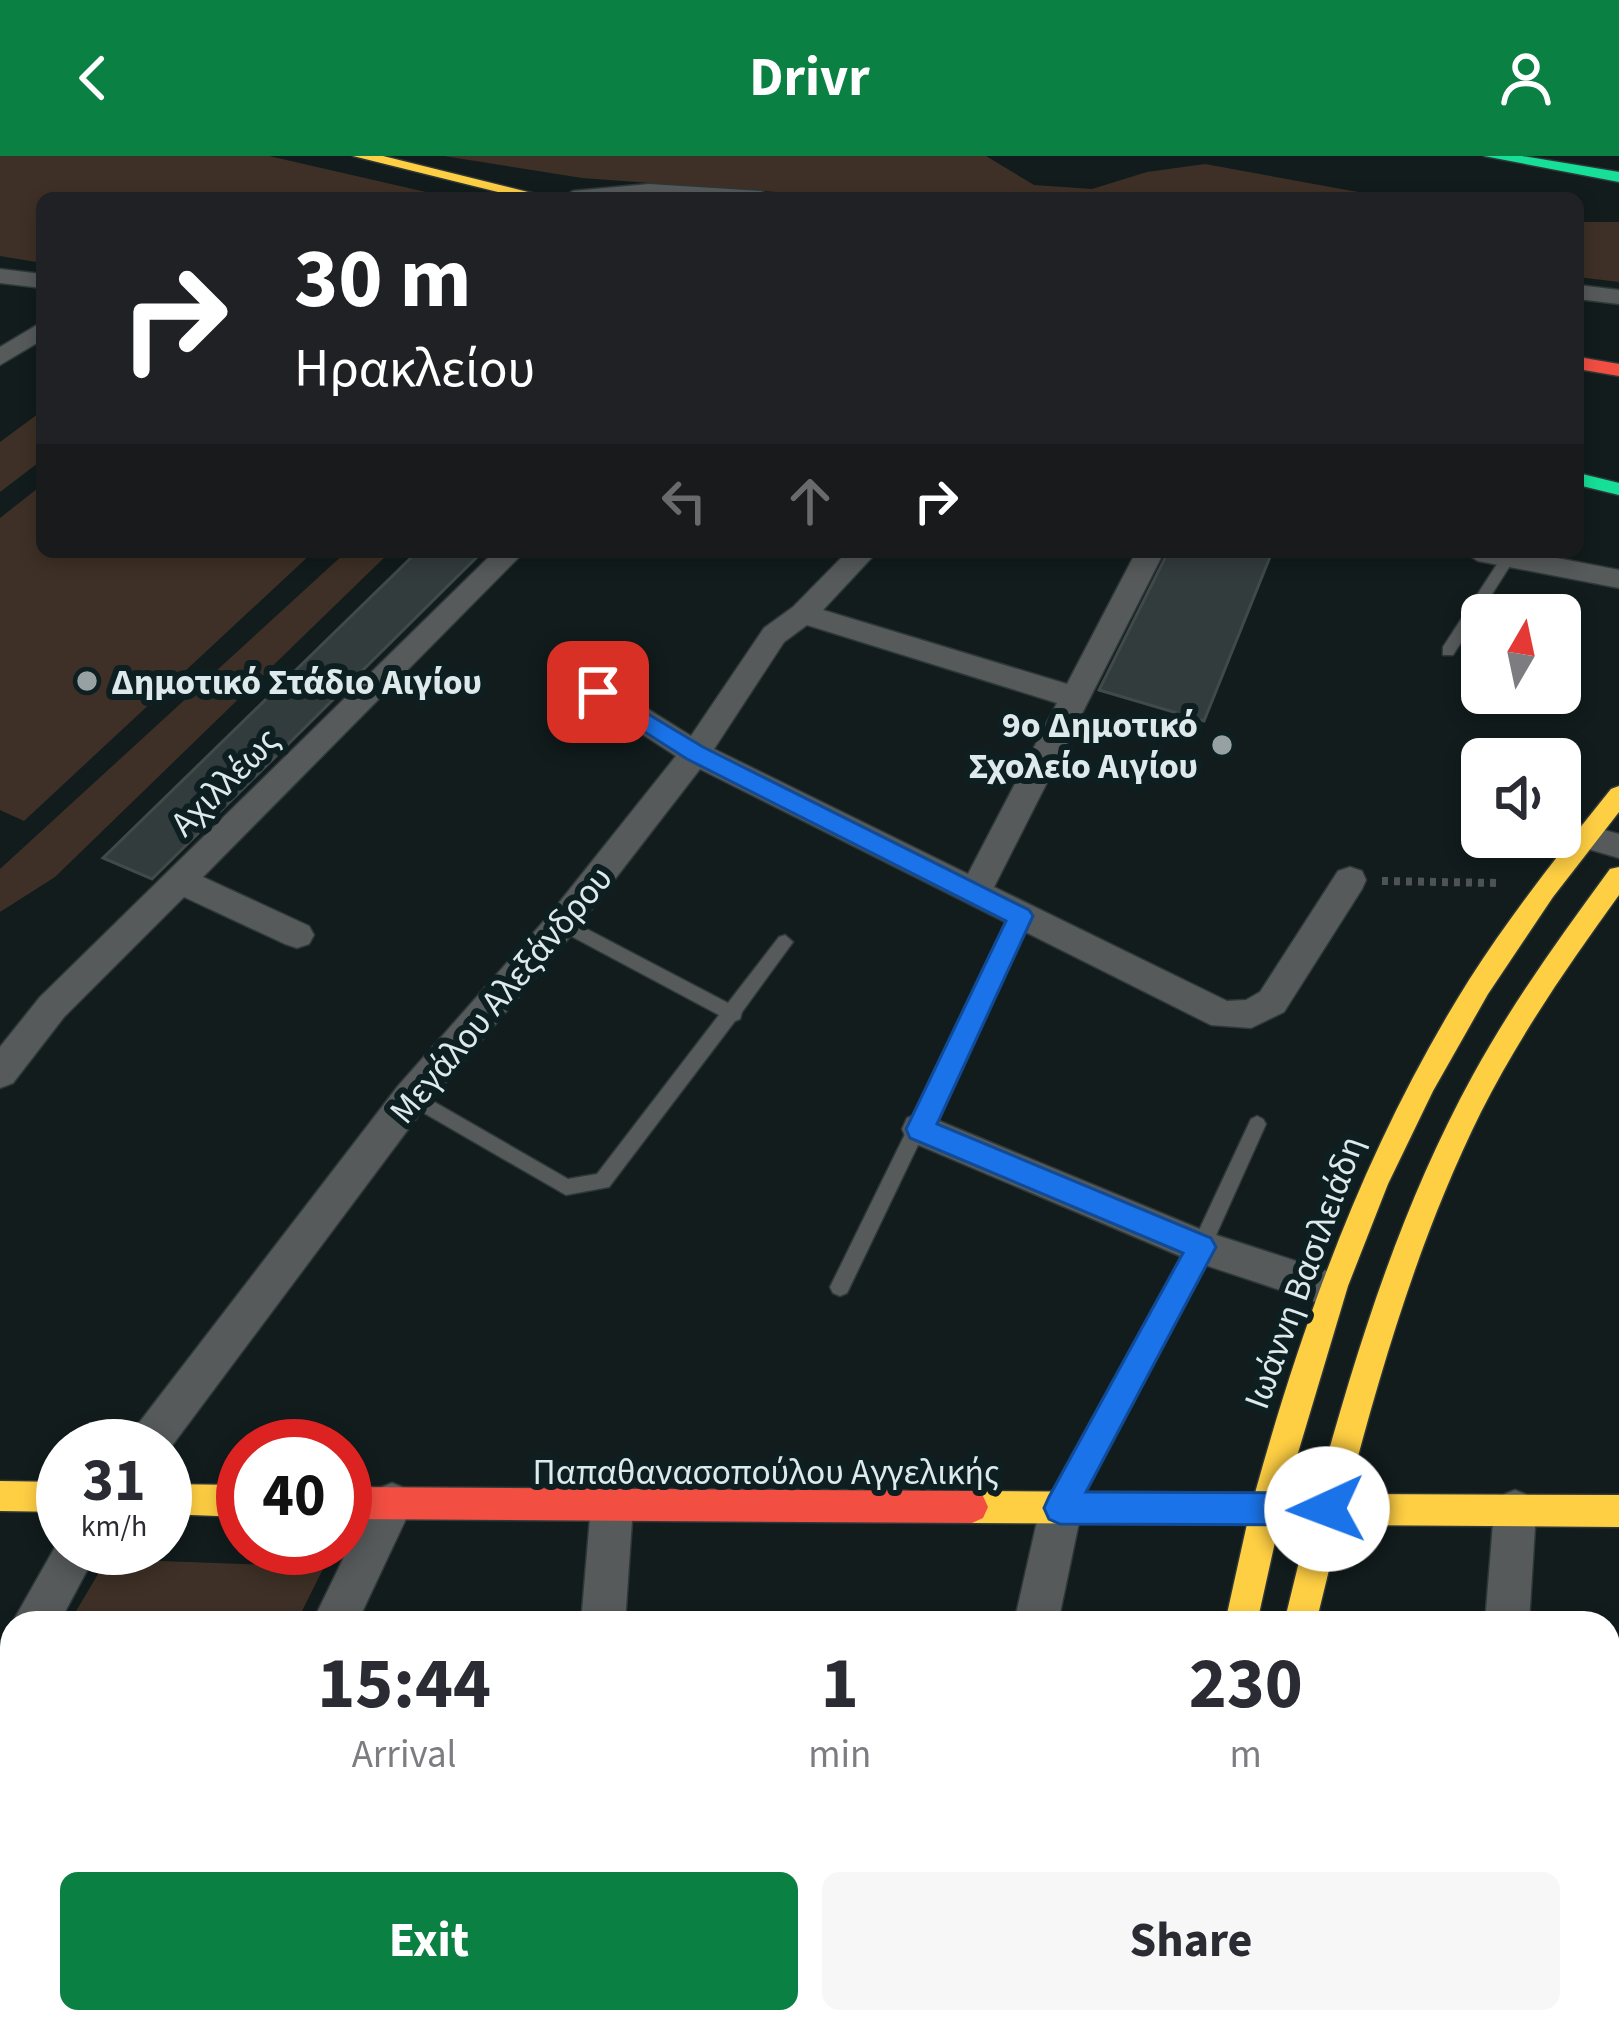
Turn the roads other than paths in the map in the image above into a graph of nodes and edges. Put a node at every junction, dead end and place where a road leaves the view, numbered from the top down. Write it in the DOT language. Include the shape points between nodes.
graph roads {
  1 [pos="361,156"];
  2 [pos="1492,156"];
  3 [pos="1619,177"];
  4 [pos="518,192"];
  5 [pos="0,276"];
  6 [pos="36,280"];
  7 [pos="1584,293"];
  8 [pos="1619,298"];
  9 [pos="36,333"];
  10 [pos="0,358"];
  11 [pos="1584,364"];
  12 [pos="1619,370"];
  13 [pos="1584,480"];
  14 [pos="1619,489"];
  15 [pos="504,558"];
  16 [pos="857,558"];
  17 [pos="1147,558"];
  18 [pos="1507,558"];
  19 [pos="1513,558"];
  20 [pos="1619,579"];
  21 [pos="803,614"];
  22 [pos="1448,651"];
  23 [pos="566,671"];
  24 [pos="1074,697"];
  25 [pos="695,753"];
  26 [pos="1619,795"];
  27 [pos="1582,836"];
  28 [pos="1619,846"];
  29 [pos="1619,876"];
  30 [pos="179,880"];
  31 [pos="1350,880"];
  32 [pos="975,892"];
  33 [pos="1020,916"];
  34 [pos="562,923"];
  35 [pos="297,935"];
  36 [pos="785,942"];
  37 [pos="734,1014"];
  38 [pos="0,1072"];
  39 [pos="411,1097"];
  40 [pos="1257,1124"];
  41 [pos="920,1129"];
  42 [pos="1201,1247"];
  43 [pos="840,1287"];
  44 [pos="1328,1288"];
  45 [pos="167,1419"];
  46 [pos="0,1496"];
  47 [pos="36,1497"];
  48 [pos="372,1504"];
  49 [pos="392,1504"];
  50 [pos="612,1506"];
  51 [pos="1060,1508"];
  52 [pos="1327,1509"];
  53 [pos="1264,1511"];
  54 [pos="1515,1511"];
  55 [pos="1619,1511"];
  56 [pos="63,1575"];
  57 [pos="41,1611"];
  58 [pos="340,1611"];
  59 [pos="604,1611"];
  60 [pos="1039,1611"];
  61 [pos="1243,1611"];
  62 [pos="1303,1611"];
  63 [pos="1508,1611"];
  1 -- 4 [label="street"];
  2 -- 3 [label="street"];
  5 -- 6 [label="street"];
  7 -- 8 [label="street"];
  9 -- 10 [label="street"];
  11 -- 12 [label="street"];
  13 -- 14 [label="street"];
  15 -- 30 [label="street, Αχιλλέως"];
  16 -- 21 [label="street, Μεγάλου Αλεξάνδρου"];
  17 -- 24 [label="street"];
  18 -- 22 [label="lane"];
  19 -- 20 [label="street"];
  21 -- 24 [label="street"];
  21 -- 25 [label="street, Μεγάλου Αλεξάνδρου" via="774,635"];
  23 -- 25 [label="street"];
  24 -- 32 [label="street"];
  25 -- 32 [label="street"];
  25 -- 34 [label="street, Μεγάλου Αλεξάνδρου"];
  26 -- 27 [label="street, Ιωάννη Βασιλειάδη"];
  27 -- 28 [label="street"];
  27 -- 44 [label="street, Ιωάννη Βασιλειάδη" via="1478,982 1406,1104"];
  29 -- 52 [label="street" via="1551,970 1466,1114 1373,1344"];
  30 -- 35 [label="street"];
  30 -- 38 [label="street, Αχιλλέως" via="52,1006"];
  31 -- 33 [label="street" via="1272,1002 1251,1014 1223,1015 1189,1001"];
  32 -- 33 [label="street"];
  33 -- 41 [label="lane"];
  34 -- 37 [label="lane"];
  34 -- 39 [label="street, Μεγάλου Αλεξάνδρου"];
  36 -- 37 [label="lane"];
  37 -- 39 [label="lane" via="602,1181 566,1187"];
  39 -- 45 [label="street, Μεγάλου Αλεξάνδρου"];
  40 -- 42 [label="lane"];
  41 -- 42 [label="street"];
  41 -- 43 [label="lane"];
  42 -- 44 [label="street"];
  42 -- 51 [label="lane"];
  44 -- 53 [label="street, Ιωάννη Βασιλειάδη"];
  46 -- 47 [label="street"];
  48 -- 49 [label="street, Παπαθανασοπούλου Αγγελικής"];
  49 -- 50 [label="street, Παπαθανασοπούλου Αγγελικής"];
  49 -- 58 [label="street"];
  50 -- 51 [label="street, Παπαθανασοπούλου Αγγελικής"];
  50 -- 59 [label="street"];
  51 -- 53 [label="street, Παπαθανασοπούλου Αγγελικής"];
  51 -- 60 [label="street"];
  52 -- 53 [label="street, Παπαθανασοπούλου Αγγελικής"];
  52 -- 54 [label="street, Παπαθανασοπούλου Αγγελικής"];
  52 -- 62 [label="street"];
  53 -- 61 [label="street, Ιωάννη Βασιλειάδη"];
  54 -- 55 [label="street, Παπαθανασοπούλου Αγγελικής"];
  54 -- 63 [label="street"];
  56 -- 57 [label="street"];
}
